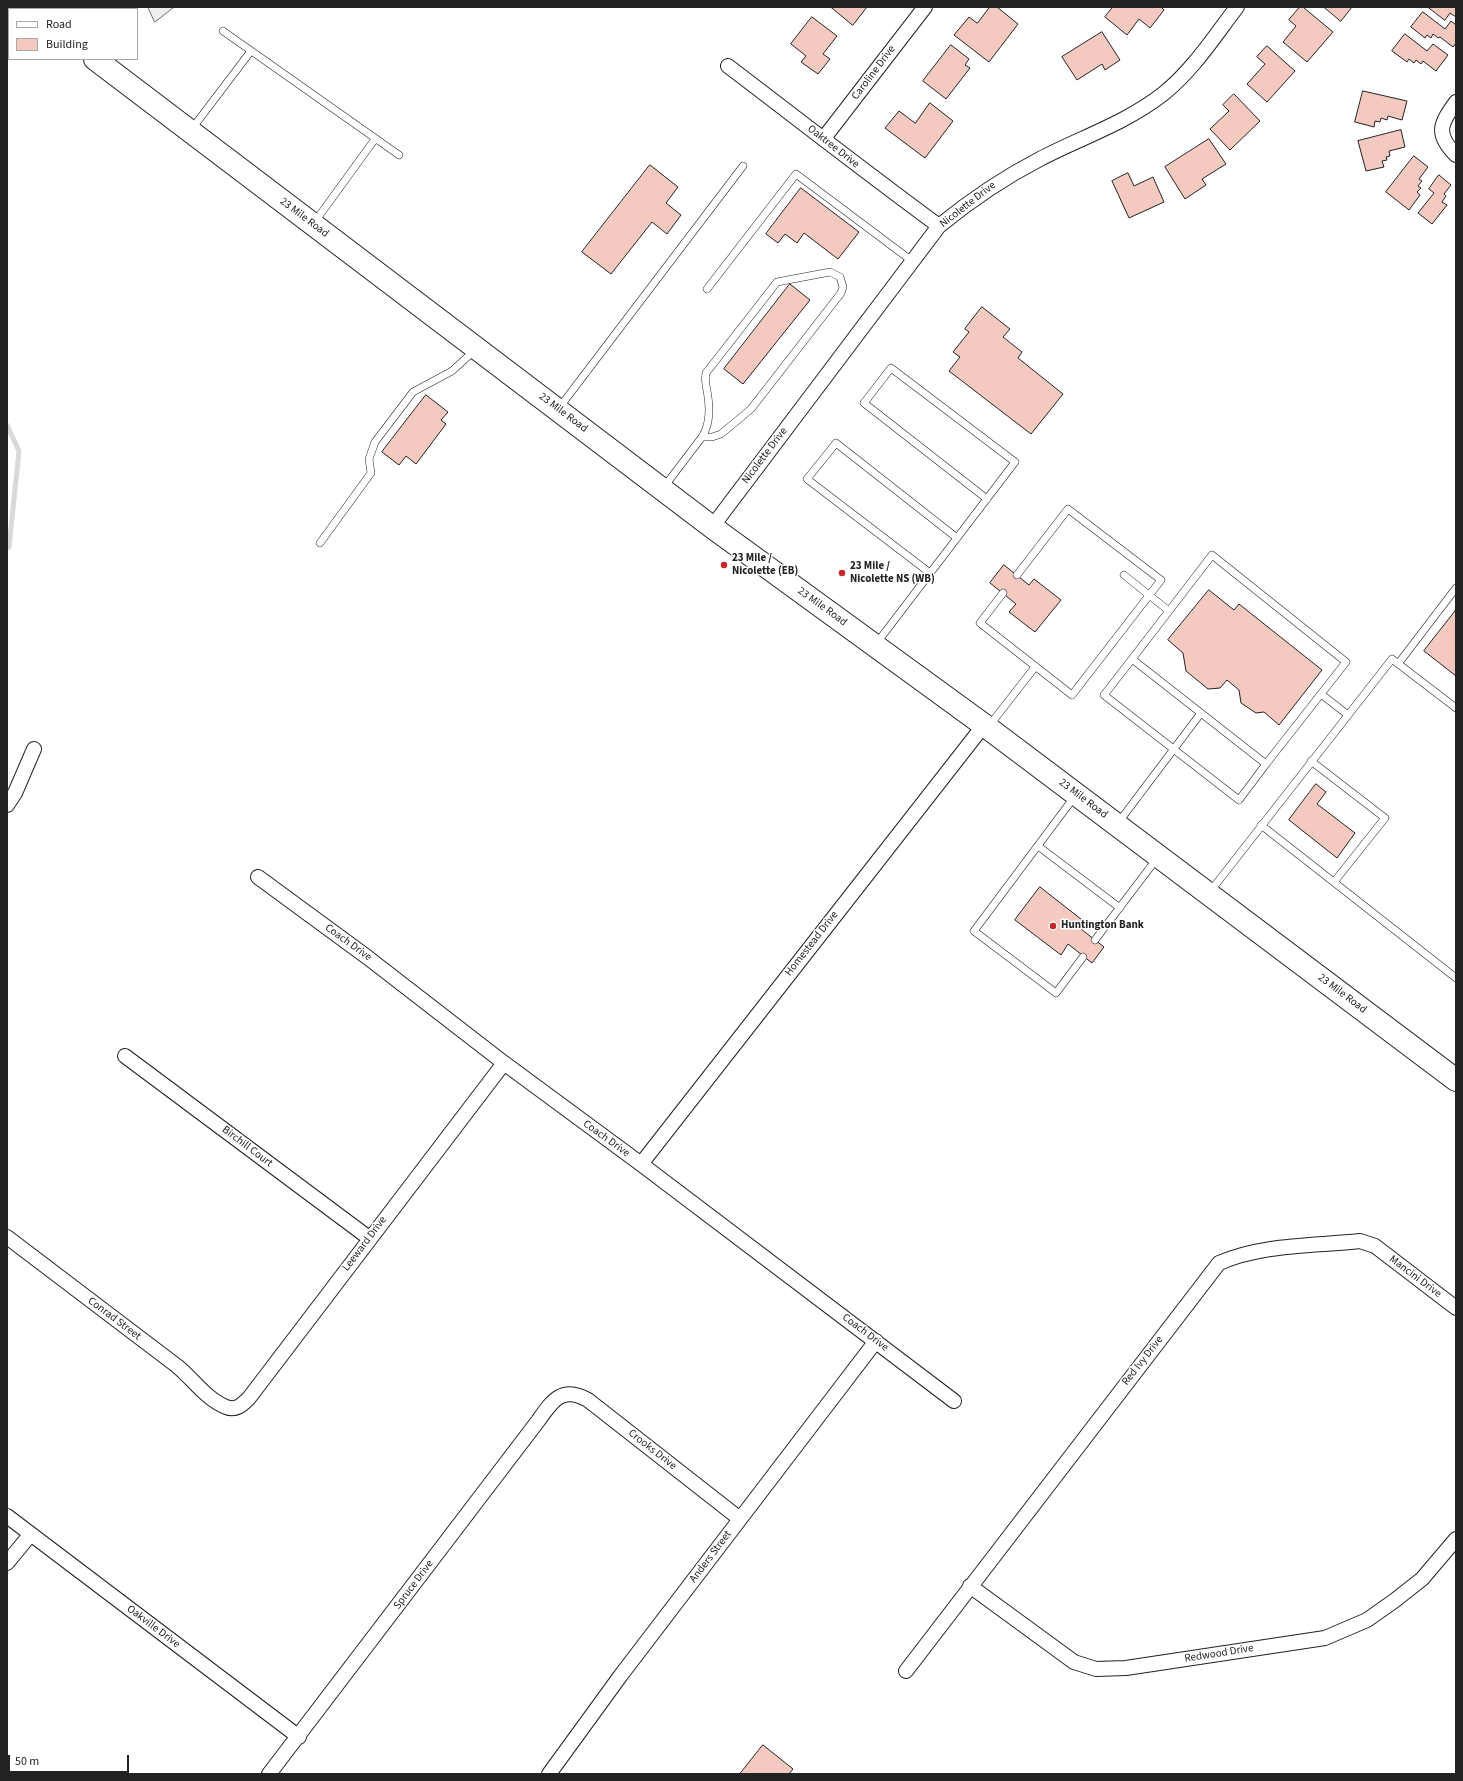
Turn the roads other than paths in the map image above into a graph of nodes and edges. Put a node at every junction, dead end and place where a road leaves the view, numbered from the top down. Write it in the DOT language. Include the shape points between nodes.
graph roads {
  1 [pos="924,7"];
  2 [pos="1237,7"];
  3 [pos="223,31"];
  4 [pos="251,51"];
  5 [pos="96,60"];
  6 [pos="728,66"];
  7 [pos="1456,102"];
  8 [pos="190,131"];
  9 [pos="824,138"];
  10 [pos="375,139"];
  11 [pos="1456,155"];
  12 [pos="399,156"];
  13 [pos="743,166"];
  14 [pos="313,224"];
  15 [pos="940,226"];
  16 [pos="912,262"];
  17 [pos="707,289"];
  18 [pos="477,348"];
  19 [pos="557,409"];
  20 [pos="702,437"];
  21 [pos="663,489"];
  22 [pos="987,499"];
  23 [pos="712,526"];
  24 [pos="957,538"];
  25 [pos="320,543"];
  26 [pos="930,573"];
  27 [pos="1017,575"];
  28 [pos="1124,575"];
  29 [pos="1456,588"];
  30 [pos="1003,593"];
  31 [pos="1149,595"];
  32 [pos="1169,611"];
  33 [pos="875,645"];
  34 [pos="1132,659"];
  35 [pos="1398,664"];
  36 [pos="1035,667"];
  37 [pos="1321,694"];
  38 [pos="1456,708"];
  39 [pos="1201,713"];
  40 [pos="1348,715"];
  41 [pos="986,726"];
  42 [pos="34,749"];
  43 [pos="1174,749"];
  44 [pos="1312,761"];
  45 [pos="1266,764"];
  46 [pos="1076,795"];
  47 [pos="7,804"];
  48 [pos="1116,825"];
  49 [pos="1261,825"];
  50 [pos="1038,846"];
  51 [pos="1159,856"];
  52 [pos="258,877"];
  53 [pos="1334,882"];
  54 [pos="1209,893"];
  55 [pos="1120,908"];
  56 [pos="1095,940"];
  57 [pos="1083,957"];
  58 [pos="1456,978"];
  59 [pos="126,1056"];
  60 [pos="504,1063"];
  61 [pos="1456,1080"];
  62 [pos="641,1164"];
  63 [pos="7,1237"];
  64 [pos="369,1238"];
  65 [pos="1375,1246"];
  66 [pos="1456,1308"];
  67 [pos="876,1341"];
  68 [pos="559,1397"];
  69 [pos="954,1401"];
  70 [pos="219,1403"];
  71 [pos="7,1516"];
  72 [pos="740,1519"];
  73 [pos="30,1535"];
  74 [pos="1454,1544"];
  75 [pos="7,1563"];
  76 [pos="970,1586"];
  77 [pos="906,1671"];
  78 [pos="299,1737"];
  79 [pos="270,1774"];
  80 [pos="550,1774"];
  1 -- 9 [label="street, Caroline Drive"];
  2 -- 15 [label="street, Nicolette Drive" via="1193,65 1161,95 1115,123 1014,172"];
  3 -- 4 [label="lane"];
  4 -- 8 [label="lane"];
  4 -- 10 [label="lane"];
  5 -- 8 [label="main road, 23 Mile Road"];
  6 -- 9 [label="street, Oaktree Drive"];
  7 -- 11 [label="street" via="1443,119 1441,131"];
  8 -- 14 [label="main road, 23 Mile Road"];
  9 -- 15 [label="street, Oaktree Drive" via="840,153"];
  10 -- 12 [label="lane"];
  10 -- 14 [label="lane"];
  13 -- 19 [label="lane"];
  14 -- 18 [label="main road, 23 Mile Road"];
  15 -- 16 [label="street, Nicolette Drive"];
  16 -- 17 [label="lane" via="796,174"];
  16 -- 23 [label="street, Nicolette Drive"];
  18 -- 19 [label="main road, 23 Mile Road"];
  18 -- 25 [label="lane" via="452,371 412,392 375,442 369,459 371,473"];
  19 -- 21 [label="main road, 23 Mile Road"];
  20 -- 20 [label="lane" via="721,434 751,409 841,293 843,287 840,277 830,272 777,282 706,372 704,380 708,399 708,423"];
  20 -- 21 [label="lane"];
  21 -- 23 [label="main road, 23 Mile Road"];
  22 -- 22 [label="lane" via="1015,462 891,368 864,403"];
  22 -- 24 [label="lane"];
  23 -- 33 [label="main road, 23 Mile Road"];
  24 -- 26 [label="lane"];
  24 -- 26 [label="lane" via="836,443 807,479"];
  26 -- 33 [label="lane"];
  27 -- 31 [label="lane" via="1068,509 1161,580"];
  28 -- 31 [label="lane"];
  29 -- 35 [label="lane"];
  30 -- 36 [label="lane" via="980,623"];
  31 -- 32 [label="lane"];
  31 -- 36 [label="lane" via="1072,696"];
  32 -- 34 [label="lane"];
  32 -- 37 [label="lane" via="1212,556 1346,662"];
  33 -- 41 [label="main road, 23 Mile Road"];
  34 -- 39 [label="lane"];
  34 -- 43 [label="lane" via="1104,695"];
  35 -- 38 [label="lane"];
  35 -- 40 [label="lane" via="1392,659"];
  36 -- 41 [label="lane"];
  37 -- 40 [label="lane"];
  37 -- 45 [label="lane"];
  39 -- 43 [label="lane"];
  39 -- 45 [label="lane"];
  40 -- 44 [label="lane"];
  41 -- 46 [label="main road, 23 Mile Road"];
  41 -- 62 [label="street, Homestead Drive"];
  42 -- 47 [label="street" via="15,793"];
  43 -- 45 [label="lane" via="1239,800"];
  43 -- 48 [label="lane"];
  44 -- 49 [label="lane"];
  44 -- 53 [label="lane" via="1385,818"];
  46 -- 48 [label="main road, 23 Mile Road"];
  46 -- 50 [label="lane"];
  48 -- 51 [label="main road, 23 Mile Road"];
  49 -- 53 [label="lane"];
  49 -- 54 [label="lane"];
  50 -- 55 [label="lane"];
  50 -- 57 [label="lane" via="974,931 1056,993"];
  51 -- 54 [label="main road, 23 Mile Road"];
  51 -- 55 [label="lane"];
  52 -- 60 [label="street, Coach Drive"];
  53 -- 58 [label="lane"];
  54 -- 61 [label="main road, 23 Mile Road"];
  55 -- 56 [label="lane"];
  59 -- 64 [label="street, Birchill Court"];
  60 -- 62 [label="street, Coach Drive"];
  60 -- 64 [label="street, Leeward Drive"];
  62 -- 67 [label="street, Coach Drive"];
  63 -- 70 [label="street, Conrad Street" via="179,1368"];
  64 -- 70 [label="street, Leeward Drive" via="249,1398 236,1408"];
  65 -- 66 [label="street, Mancini Drive"];
  65 -- 76 [label="street, Red Ivy Drive" via="1360,1241 1264,1250 1234,1256 1219,1263"];
  67 -- 69 [label="street, Coach Drive"];
  67 -- 72 [label="street, Anders Street"];
  68 -- 72 [label="street, Crooks Drive" via="571,1394 588,1400"];
  68 -- 78 [label="street, Spruce Drive" via="548,1405"];
  71 -- 73 [label="street, Oakville Drive"];
  72 -- 80 [label="street, Anders Street"];
  73 -- 75 [label="street"];
  73 -- 78 [label="street, Oakville Drive"];
  74 -- 76 [label="street, Redwood Drive" via="1422,1579 1394,1601 1367,1620 1324,1638 1126,1668 1096,1669 1074,1662"];
  76 -- 77 [label="street, Red Ivy Drive"];
  78 -- 79 [label="street, Spruce Drive"];
}
